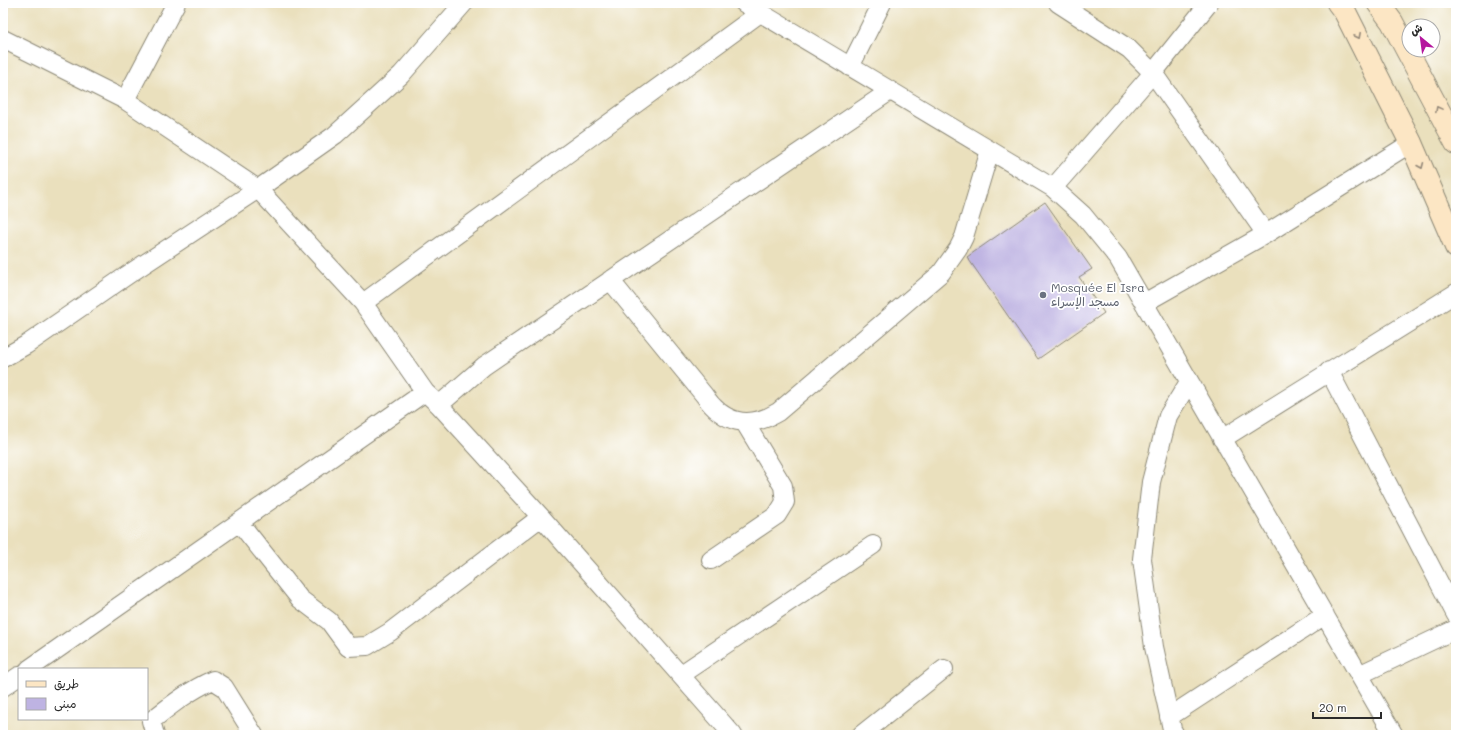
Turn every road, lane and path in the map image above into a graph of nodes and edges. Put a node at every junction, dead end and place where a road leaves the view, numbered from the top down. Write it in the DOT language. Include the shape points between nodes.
graph roads {
  1 [pos="176,3"];
  2 [pos="464,3"];
  3 [pos="744,3"];
  4 [pos="882,3"];
  5 [pos="1058,3"];
  6 [pos="1210,3"];
  7 [pos="1338,3"];
  8 [pos="1378,3"];
  9 [pos="760,13"];
  10 [pos="3,40"];
  11 [pos="850,67"];
  12 [pos="1153,73"];
  13 [pos="890,91"];
  14 [pos="124,100"];
  15 [pos="1411,143"];
  16 [pos="1456,143"];
  17 [pos="990,150"];
  18 [pos="1053,188"];
  19 [pos="258,189"];
  20 [pos="1266,234"];
  21 [pos="1456,247"];
  22 [pos="610,280"];
  23 [pos="1456,293"];
  24 [pos="363,303"];
  25 [pos="1144,303"];
  26 [pos="3,358"];
  27 [pos="1329,372"];
  28 [pos="1189,382"];
  29 [pos="425,392"];
  30 [pos="439,405"];
  31 [pos="745,423"];
  32 [pos="1222,439"];
  33 [pos="541,517"];
  34 [pos="239,522"];
  35 [pos="874,545"];
  36 [pos="711,560"];
  37 [pos="1325,615"];
  38 [pos="1456,615"];
  39 [pos="1456,629"];
  40 [pos="31,668"];
  41 [pos="944,669"];
  42 [pos="680,675"];
  43 [pos="1359,675"];
  44 [pos="18,677"];
  45 [pos="3,687"];
  46 [pos="1169,717"];
  47 [pos="155,735"];
  48 [pos="254,735"];
  49 [pos="733,735"];
  50 [pos="861,735"];
  51 [pos="1175,735"];
  52 [pos="1394,735"];
  1 -- 14 [label="street"];
  2 -- 19 [label="street" via="401,75 335,135"];
  3 -- 9 [label="street"];
  4 -- 11 [label="street"];
  5 -- 12 [label="street" via="1129,49"];
  6 -- 12 [label="street"];
  7 -- 15 [label="main road, one-way" via="1345,12"];
  16 -- 8 [label="main road, one-way" via="1392,22"];
  9 -- 11 [label="street"];
  9 -- 24 [label="street"];
  10 -- 14 [label="street"];
  11 -- 13 [label="street"];
  12 -- 18 [label="street"];
  12 -- 20 [label="street"];
  13 -- 17 [label="street"];
  13 -- 22 [label="street"];
  14 -- 19 [label="street"];
  15 -- 20 [label="street"];
  15 -- 21 [label="main road, one-way"];
  17 -- 18 [label="street"];
  17 -- 31 [label="street" via="964,237 941,273 778,412 756,422"];
  18 -- 25 [label="street" via="1083,215 1118,258"];
  19 -- 24 [label="street"];
  19 -- 26 [label="street"];
  20 -- 25 [label="street"];
  22 -- 30 [label="street" via="484,366"];
  22 -- 31 [label="street" via="711,406 732,420"];
  23 -- 27 [label="street"];
  24 -- 29 [label="street"];
  25 -- 28 [label="street"];
  27 -- 32 [label="street"];
  27 -- 38 [label="street"];
  28 -- 32 [label="street"];
  28 -- 46 [label="street" via="1168,416 1151,482 1142,559 1154,647"];
  29 -- 30 [label="street"];
  29 -- 34 [label="street"];
  30 -- 33 [label="street"];
  31 -- 36 [label="street" via="783,486 785,502 777,515"];
  32 -- 37 [label="street"];
  33 -- 34 [label="street" via="390,632 367,646 348,647 329,621 300,599"];
  33 -- 42 [label="street"];
  34 -- 40 [label="street"];
  35 -- 42 [label="street"];
  37 -- 43 [label="street"];
  37 -- 46 [label="street"];
  39 -- 43 [label="street"];
  41 -- 50 [label="street"];
  42 -- 49 [label="street"];
  43 -- 52 [label="street"];
  44 -- 45 [label="street"];
  46 -- 51 [label="street"];
  47 -- 48 [label="street" via="151,721 169,706 213,680 224,687"];
}
